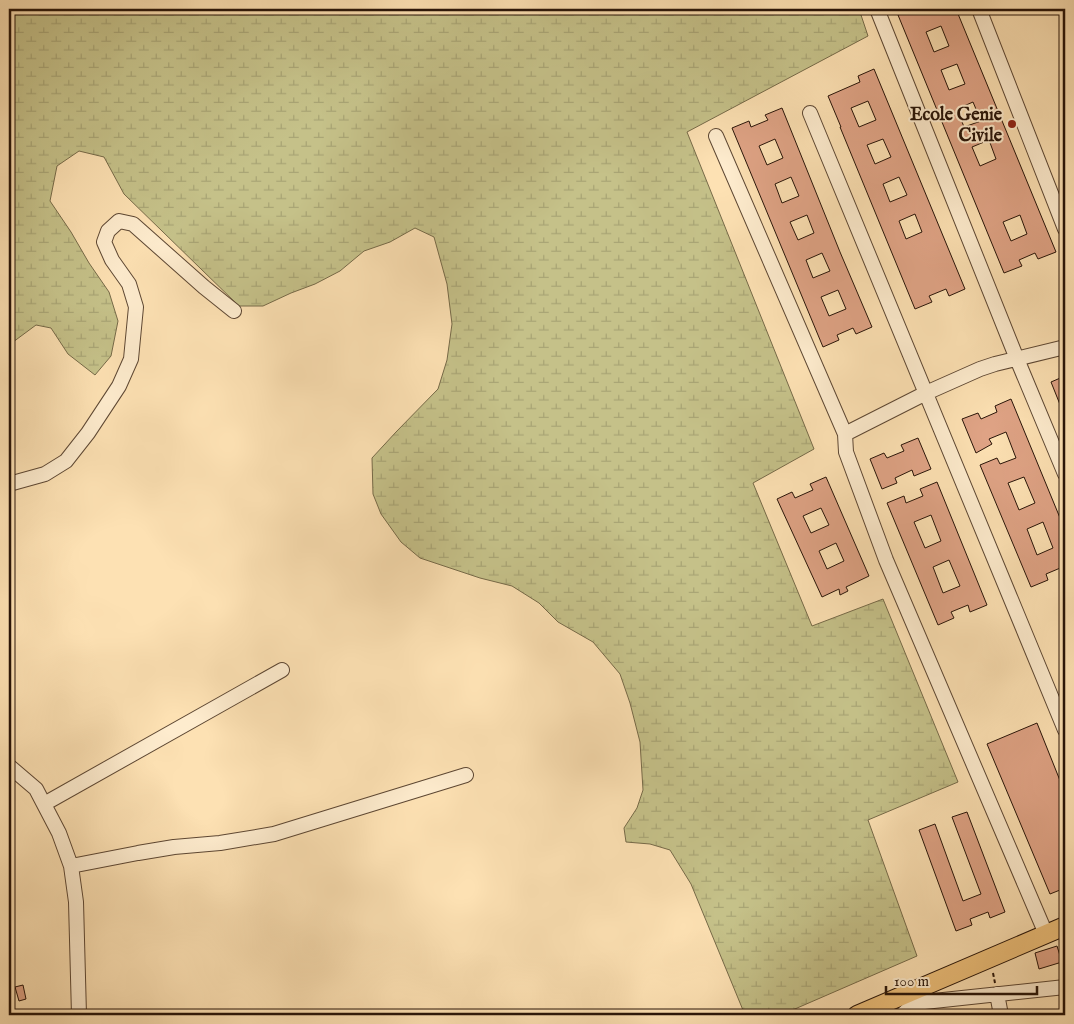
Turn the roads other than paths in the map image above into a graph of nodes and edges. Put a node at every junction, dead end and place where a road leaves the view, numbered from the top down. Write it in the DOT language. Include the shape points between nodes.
graph roads {
  1 [pos="877,9"];
  2 [pos="979,9"];
  3 [pos="810,113"];
  4 [pos="716,136"];
  5 [pos="1065,229"];
  6 [pos="234,311"];
  7 [pos="1065,347"];
  8 [pos="1016,359"];
  9 [pos="926,393"];
  10 [pos="845,434"];
  11 [pos="1065,474"];
  12 [pos="9,484"];
  13 [pos="282,670"];
  14 [pos="1065,730"];
  15 [pos="9,766"];
  16 [pos="466,775"];
  17 [pos="44,804"];
  18 [pos="71,866"];
  19 [pos="1065,926"];
  20 [pos="1046,934"];
  21 [pos="1065,987"];
  22 [pos="997,994"];
  23 [pos="80,1015"];
  24 [pos="857,1015"];
  25 [pos="902,1015"];
  26 [pos="1001,1015"];
  1 -- 8 [label="street"];
  2 -- 5 [label="street"];
  3 -- 9 [label="street"];
  4 -- 10 [label="street"];
  6 -- 12 [label="street" via="134,224 119,221 108,230 104,242 129,284 136,307 131,359 119,386 66,461 45,474"];
  7 -- 8 [label="street"];
  8 -- 9 [label="street" via="980,369"];
  8 -- 11 [label="street"];
  9 -- 10 [label="street"];
  9 -- 14 [label="street"];
  10 -- 20 [label="street" via="846,452 886,560"];
  13 -- 17 [label="street"];
  15 -- 17 [label="street" via="36,789"];
  16 -- 18 [label="street" via="274,834"];
  17 -- 18 [label="street"];
  18 -- 23 [label="street" via="76,902"];
  19 -- 20 [label="main road"];
  20 -- 24 [label="main road"];
  21 -- 22 [label="street"];
  22 -- 25 [label="street" via="915,1003"];
  22 -- 26 [label="street"];
}
